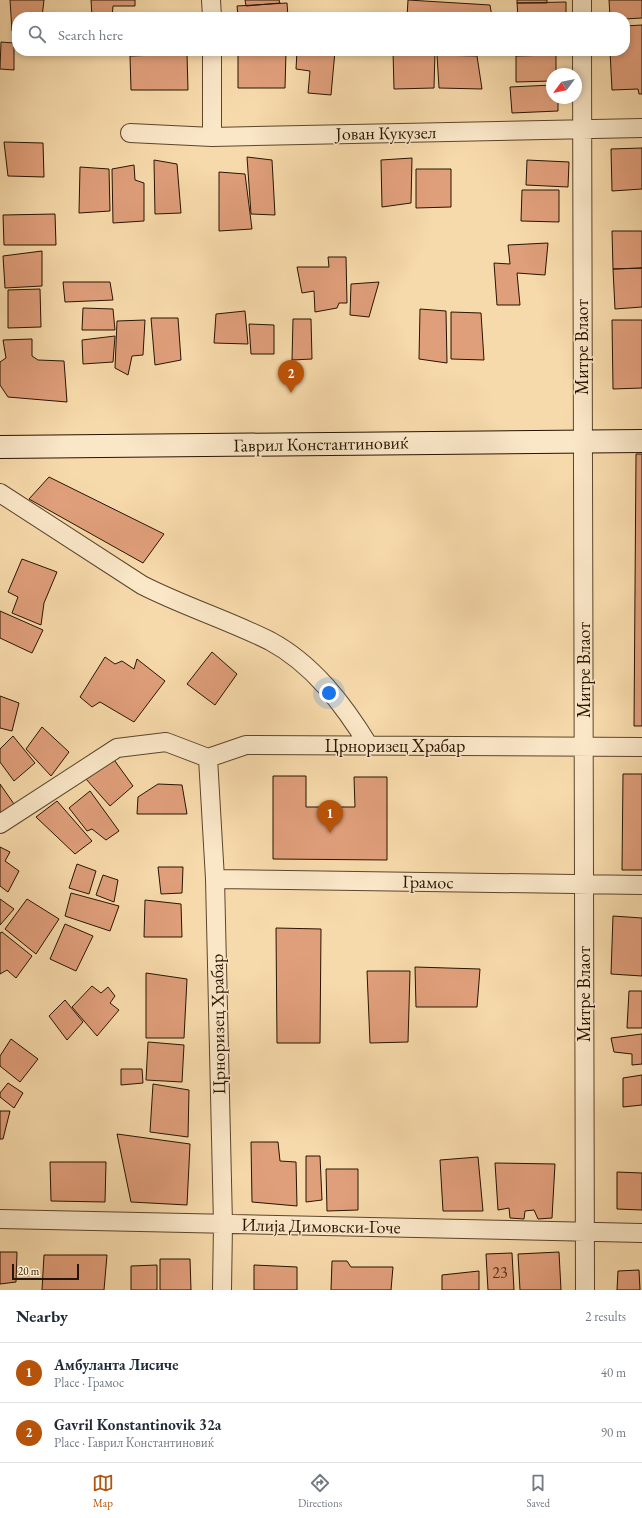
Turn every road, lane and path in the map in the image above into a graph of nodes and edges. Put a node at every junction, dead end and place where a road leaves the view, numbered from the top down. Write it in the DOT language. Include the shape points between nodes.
graph roads {
  1 [pos="211,0"];
  2 [pos="582,0"];
  3 [pos="212,12"];
  4 [pos="582,12"];
  5 [pos="212,56"];
  6 [pos="582,56"];
  7 [pos="583,128"];
  8 [pos="642,128"];
  9 [pos="130,133"];
  10 [pos="212,137"];
  11 [pos="642,440"];
  12 [pos="582,441"];
  13 [pos="0,447"];
  14 [pos="0,493"];
  15 [pos="369,746"];
  16 [pos="584,747"];
  17 [pos="642,747"];
  18 [pos="208,758"];
  19 [pos="0,824"];
  20 [pos="215,879"];
  21 [pos="583,884"];
  22 [pos="642,885"];
  23 [pos="0,1219"];
  24 [pos="222,1224"];
  25 [pos="584,1231"];
  26 [pos="642,1232"];
  27 [pos="222,1290"];
  28 [pos="585,1290"];
  1 -- 3 [label="street"];
  2 -- 4 [label="street"];
  5 -- 10 [label="street"];
  6 -- 7 [label="street, Митре Влаот"];
  7 -- 8 [label="street, Јован Кукузел"];
  7 -- 10 [label="street, Јован Кукузел"];
  7 -- 12 [label="street, Митре Влаот"];
  9 -- 10 [label="street, Јован Кукузел"];
  11 -- 12 [label="street, Гаврил Константиновиќ"];
  12 -- 13 [label="street, Гаврил Константиновиќ"];
  12 -- 16 [label="street, Митре Влаот"];
  14 -- 15 [label="street" via="142,585 160,595 240,627 271,642 299,660 330,689"];
  15 -- 16 [label="street, Црноризец Храбар"];
  15 -- 18 [label="street, Црноризец Храбар" via="246,745"];
  16 -- 17 [label="street, Црноризец Храбар"];
  16 -- 21 [label="street, Митре Влаот"];
  18 -- 19 [label="street" via="166,742 117,748"];
  18 -- 20 [label="street, Црноризец Храбар"];
  20 -- 21 [label="street, Грамос"];
  20 -- 24 [label="street, Црноризец Храбар"];
  21 -- 22 [label="street, Грамос"];
  21 -- 25 [label="street, Митре Влаот"];
  23 -- 24 [label="street, Илија Димовски-Гоче"];
  24 -- 25 [label="street, Илија Димовски-Гоче"];
  24 -- 27 [label="street, Црноризец Храбар"];
  25 -- 26 [label="street, Илија Димовски-Гоче"];
  25 -- 28 [label="street, Митре Влаот"];
}
